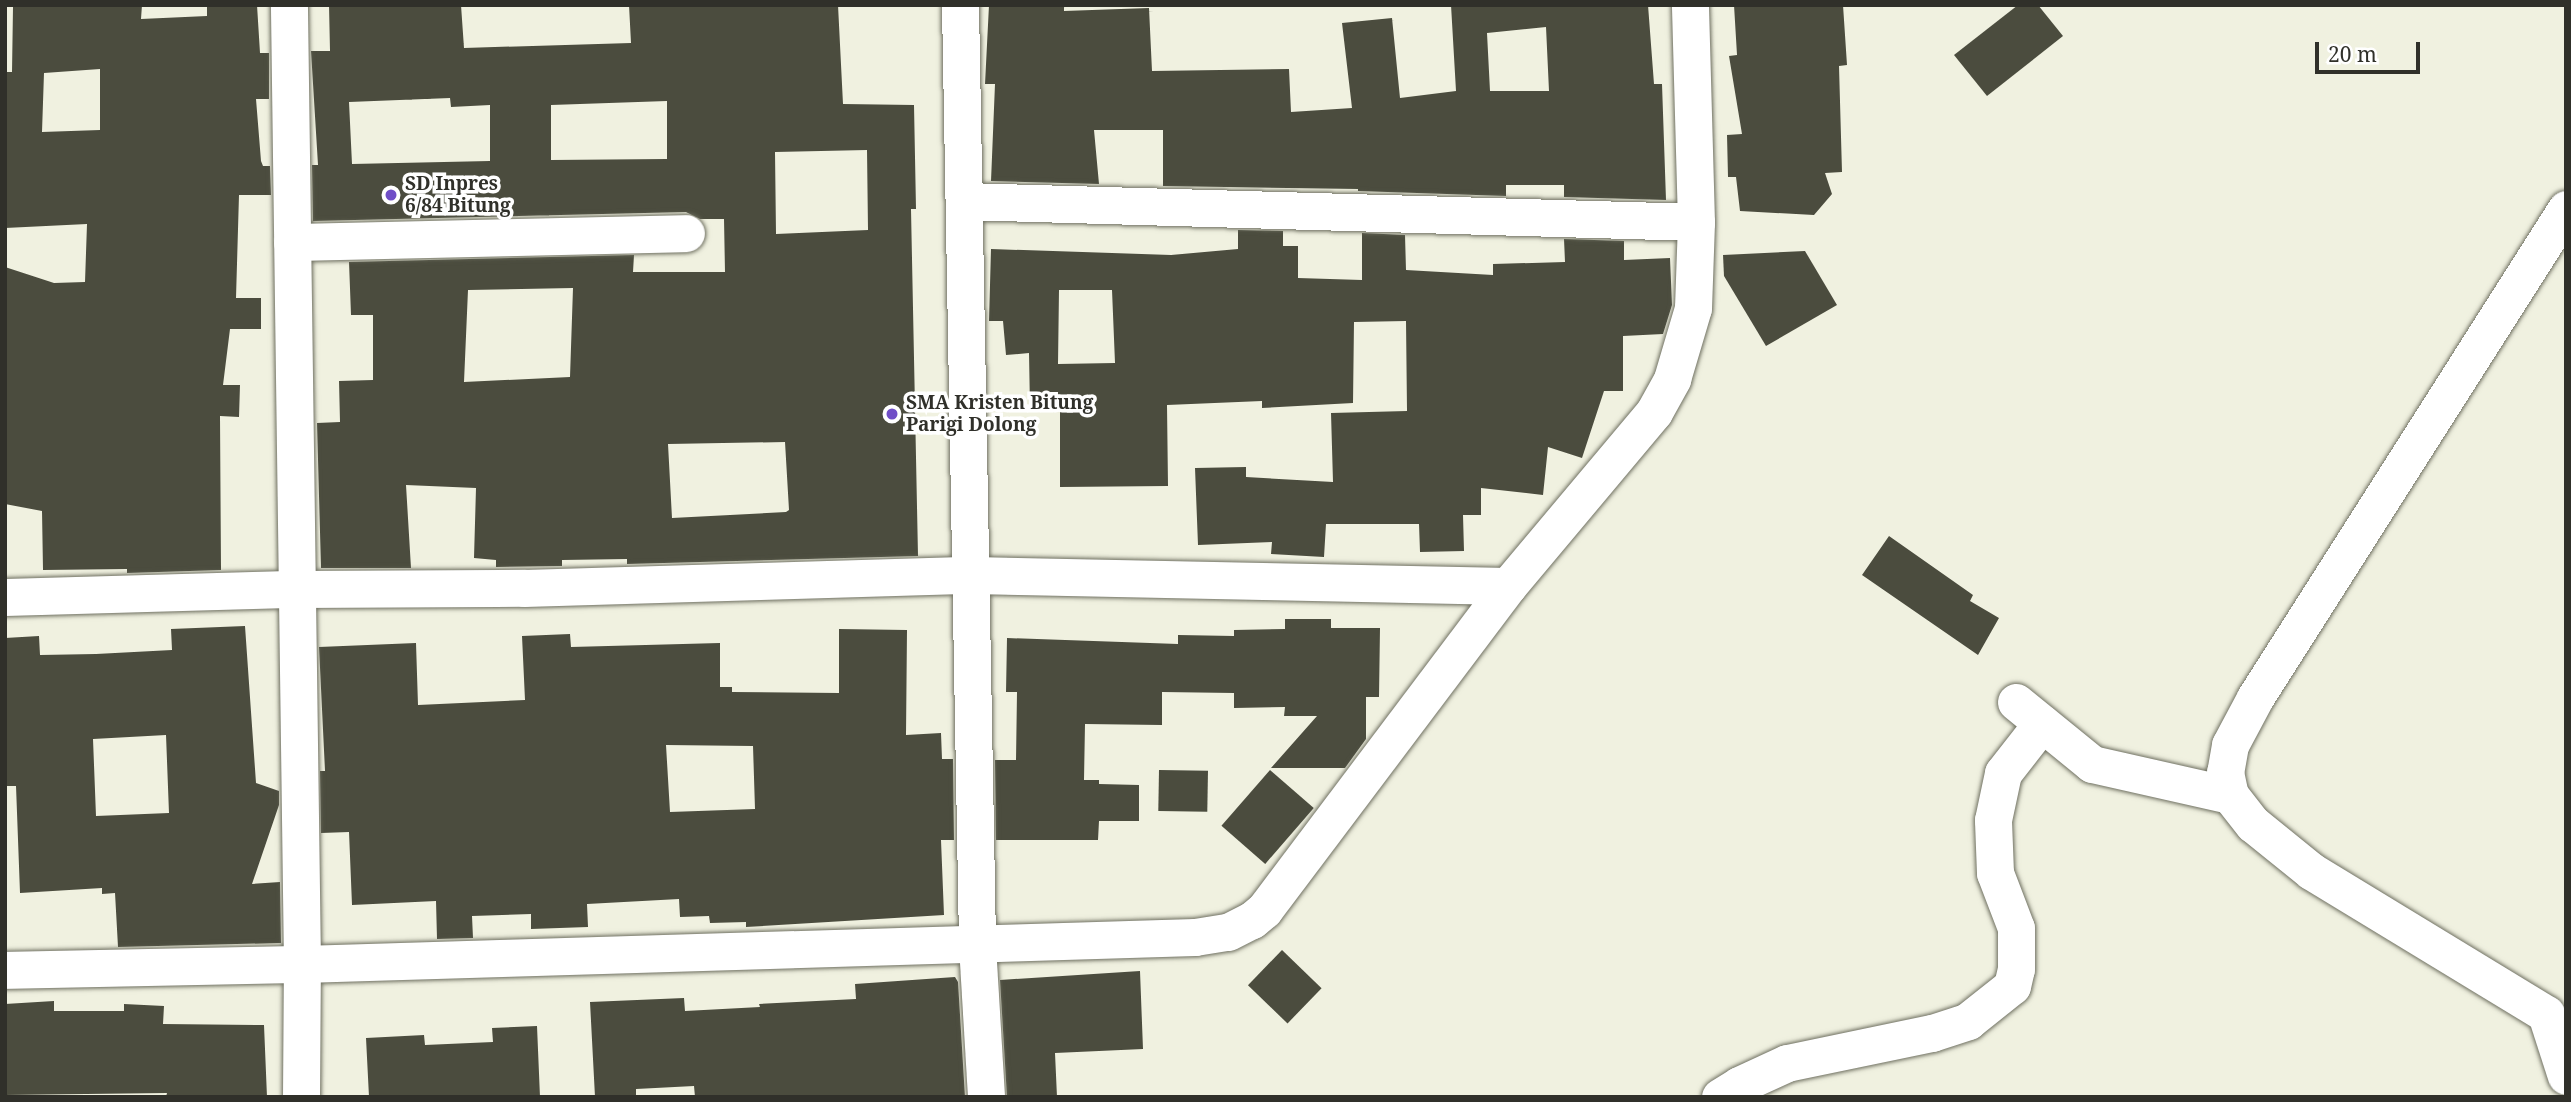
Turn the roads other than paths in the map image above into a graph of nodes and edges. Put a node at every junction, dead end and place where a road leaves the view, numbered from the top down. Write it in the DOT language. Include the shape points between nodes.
graph roads {
  1 [pos="289,5"];
  2 [pos="960,5"];
  3 [pos="1690,5"];
  4 [pos="964,201"];
  5 [pos="2566,209"];
  6 [pos="1696,222"];
  7 [pos="686,233"];
  8 [pos="292,242"];
  9 [pos="971,575"];
  10 [pos="1508,586"];
  11 [pos="297,589"];
  12 [pos="5,597"];
  13 [pos="2230,795"];
  14 [pos="977,945"];
  15 [pos="302,964"];
  16 [pos="5,970"];
  17 [pos="2556,1020"];
  18 [pos="2566,1076"];
  19 [pos="301,1097"];
  20 [pos="986,1097"];
  21 [pos="1720,1097"];
  1 -- 8 [label="street"];
  2 -- 4 [label="street"];
  3 -- 6 [label="street"];
  4 -- 6 [label="street"];
  4 -- 9 [label="street"];
  5 -- 13 [label="street" via="2255,698 2230,746 2225,772"];
  6 -- 10 [label="street" via="1693,308 1672,379 1654,412"];
  7 -- 8 [label="street"];
  8 -- 11 [label="street"];
  9 -- 10 [label="street"];
  9 -- 11 [label="street" via="524,588"];
  9 -- 14 [label="street"];
  10 -- 14 [label="street" via="1252,920 1228,932 1195,937"];
  11 -- 12 [label="street"];
  11 -- 15 [label="street"];
  13 -- 17 [label="street" via="2253,824 2311,871"];
  13 -- 21 [label="street" via="2092,764 2029,712 2003,773 1993,820 1996,873 2016,928 2012,986 1968,1021 1932,1033 1787,1063"];
  14 -- 15 [label="street"];
  14 -- 20 [label="street"];
  15 -- 16 [label="street"];
  15 -- 19 [label="street"];
  17 -- 18 [label="street"];
}
